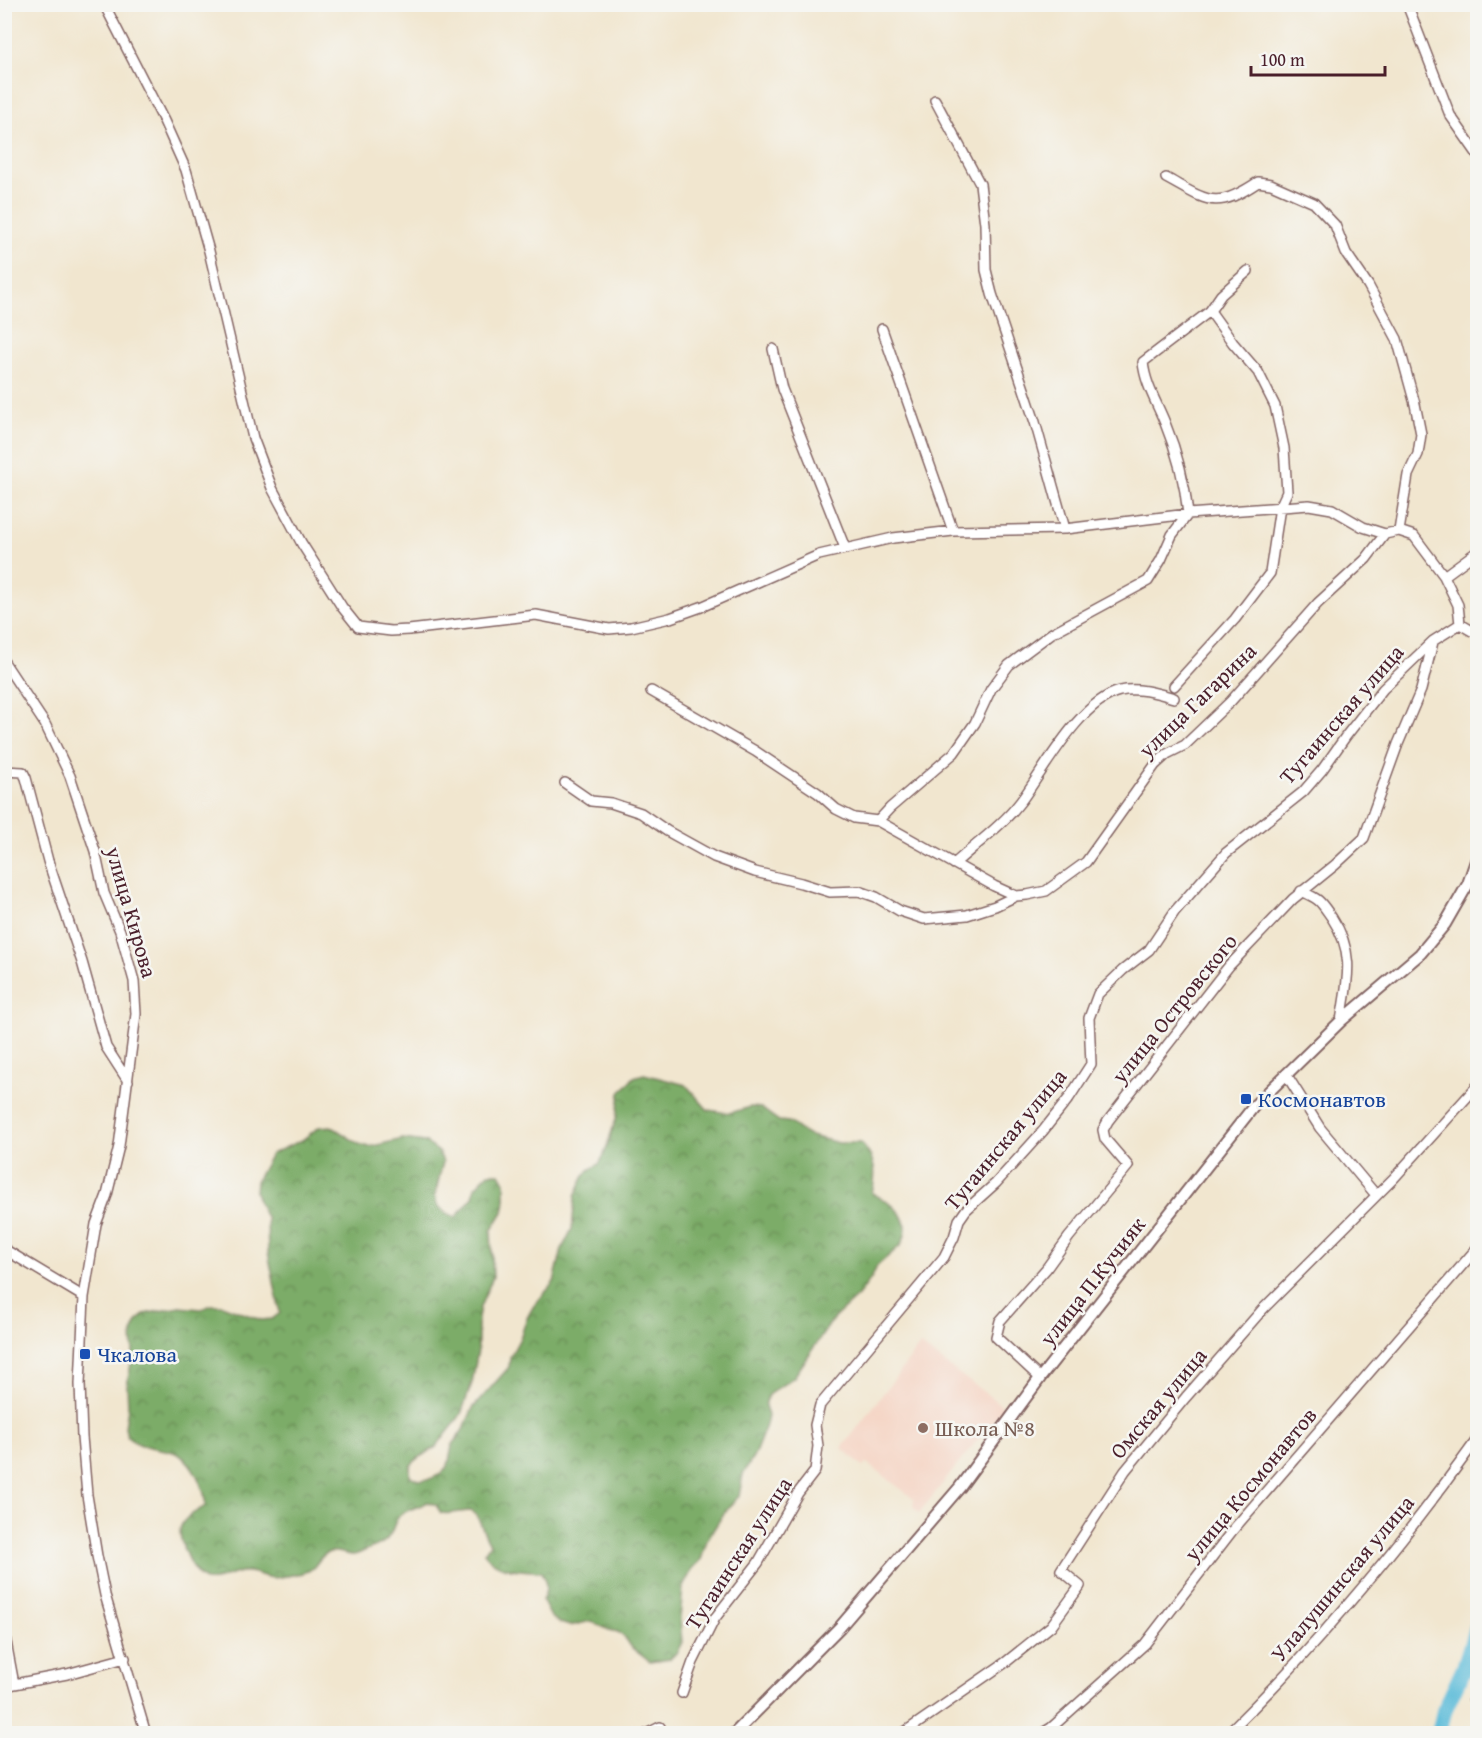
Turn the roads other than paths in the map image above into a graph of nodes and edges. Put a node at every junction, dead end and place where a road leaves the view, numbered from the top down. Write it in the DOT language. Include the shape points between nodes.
graph roads {
  1 [pos="104,4"];
  2 [pos="1407,4"];
  3 [pos="935,100"];
  4 [pos="1478,155"];
  5 [pos="1166,178"];
  6 [pos="1248,271"];
  7 [pos="1210,311"];
  8 [pos="882,330"];
  9 [pos="773,349"];
  10 [pos="1280,507"];
  11 [pos="1188,514"];
  12 [pos="1065,529"];
  13 [pos="953,531"];
  14 [pos="1399,531"];
  15 [pos="1385,534"];
  16 [pos="844,548"];
  17 [pos="1478,551"];
  18 [pos="1444,576"];
  19 [pos="1460,624"];
  20 [pos="1478,631"];
  21 [pos="1433,641"];
  22 [pos="4,662"];
  23 [pos="1174,686"];
  24 [pos="651,691"];
  25 [pos="1174,698"];
  26 [pos="4,771"];
  27 [pos="565,783"];
  28 [pos="878,821"];
  29 [pos="1478,855"];
  30 [pos="954,864"];
  31 [pos="1301,891"];
  32 [pos="1016,896"];
  33 [pos="1341,1021"];
  34 [pos="1286,1074"];
  35 [pos="128,1080"];
  36 [pos="1478,1085"];
  37 [pos="1376,1195"];
  38 [pos="1478,1246"];
  39 [pos="4,1249"];
  40 [pos="84,1297"];
  41 [pos="1040,1378"];
  42 [pos="1478,1438"];
  43 [pos="4,1630"];
  44 [pos="125,1658"];
  45 [pos="1478,1680"];
  46 [pos="9,1685"];
  47 [pos="682,1692"];
  48 [pos="1478,1711"];
  49 [pos="660,1727"];
  50 [pos="146,1734"];
  51 [pos="646,1734"];
  52 [pos="734,1734"];
  53 [pos="902,1734"];
  54 [pos="1041,1734"];
  55 [pos="1227,1734"];
  1 -- 16 [label="street" via="186,170 253,438 272,488 302,544 358,627 409,630 536,615 609,629 632,627 701,607 792,566"];
  2 -- 4 [label="street" via="1450,115"];
  3 -- 12 [label="street" via="980,184 986,270"];
  5 -- 14 [label="street" via="1216,201 1244,192 1258,182 1271,184 1314,203 1335,225 1346,253 1397,339 1415,404 1421,434 1418,454 1408,476"];
  6 -- 7 [label="street" via="1221,295"];
  7 -- 10 [label="street" via="1258,372 1275,406 1284,448 1287,492"];
  7 -- 11 [label="street" via="1143,362 1144,376 1176,454"];
  8 -- 13 [label="street"];
  9 -- 16 [label="street" via="782,389"];
  10 -- 11 [label="street"];
  10 -- 15 [label="street" via="1309,505 1332,509 1363,527"];
  10 -- 23 [label="street" via="1270,573 1235,619"];
  11 -- 12 [label="street"];
  11 -- 28 [label="street" via="1148,581 1052,633 1010,665 954,753"];
  12 -- 13 [label="street"];
  13 -- 16 [label="street"];
  14 -- 15 [label="street"];
  14 -- 18 [label="street" via="1413,536"];
  15 -- 32 [label="street, улица Гагарина" via="1232,701 1185,745 1155,765 1086,862 1046,891"];
  17 -- 18 [label="street"];
  18 -- 19 [label="street" via="1458,605"];
  19 -- 20 [label="street"];
  19 -- 21 [label="street, Тугаинская улица"];
  21 -- 31 [label="street, улица Островского" via="1422,690 1364,838"];
  21 -- 47 [label="street, Тугаинская улица" via="1383,689 1303,792 1226,854 1175,911 1149,950 1098,994 1089,1018 1091,1064 1043,1131 966,1210 944,1257 820,1405 815,1425 816,1471 798,1493 758,1563 715,1618"];
  22 -- 35 [label="street, улица Кирова" via="45,724 70,776 95,851 104,893 120,931 134,981 136,1014"];
  24 -- 28 [label="street" via="755,751 836,809 854,818"];
  25 -- 30 [label="street" via="1150,691 1120,691 1096,703 1058,746 1019,804"];
  26 -- 35 [label="street" via="23,772 26,778 106,1047"];
  27 -- 32 [label="street, улица Гагарина" via="591,801 641,813 714,857 830,892 859,891 924,919 967,915"];
  28 -- 30 [label="street"];
  29 -- 33 [label="street, улица П.Кучияк" via="1468,884 1420,954"];
  30 -- 32 [label="street"];
  31 -- 33 [label="street" via="1319,899 1339,929 1348,952"];
  31 -- 41 [label="street, улица Островского" via="1229,966 1103,1130 1105,1139 1128,1166 1000,1321 996,1337"];
  33 -- 34 [label="street, улица П.Кучияк"];
  34 -- 37 [label="street" via="1320,1128"];
  34 -- 41 [label="street, улица П.Кучияк" via="1254,1106"];
  35 -- 40 [label="street, улица Кирова" via="119,1146 96,1224"];
  36 -- 37 [label="street, Омская улица"];
  37 -- 53 [label="street, Омская улица" via="1263,1309 1125,1471 1061,1570 1080,1586 1051,1626"];
  38 -- 54 [label="street, улица Космонавтов" via="1232,1531 1145,1644"];
  39 -- 40 [label="street"];
  40 -- 44 [label="street, улица Кирова" via="80,1384 87,1495 105,1595"];
  41 -- 52 [label="street, улица П.Кучияк" via="960,1487 840,1627"];
  42 -- 55 [label="street, Улалушинская улица" via="1394,1551 1334,1623"];
  43 -- 46 [label="street"];
  44 -- 46 [label="street"];
  44 -- 50 [label="street, улица Кирова"];
  45 -- 48 [label="street" via="1472,1694"];
  49 -- 51 [label="street"];
}
